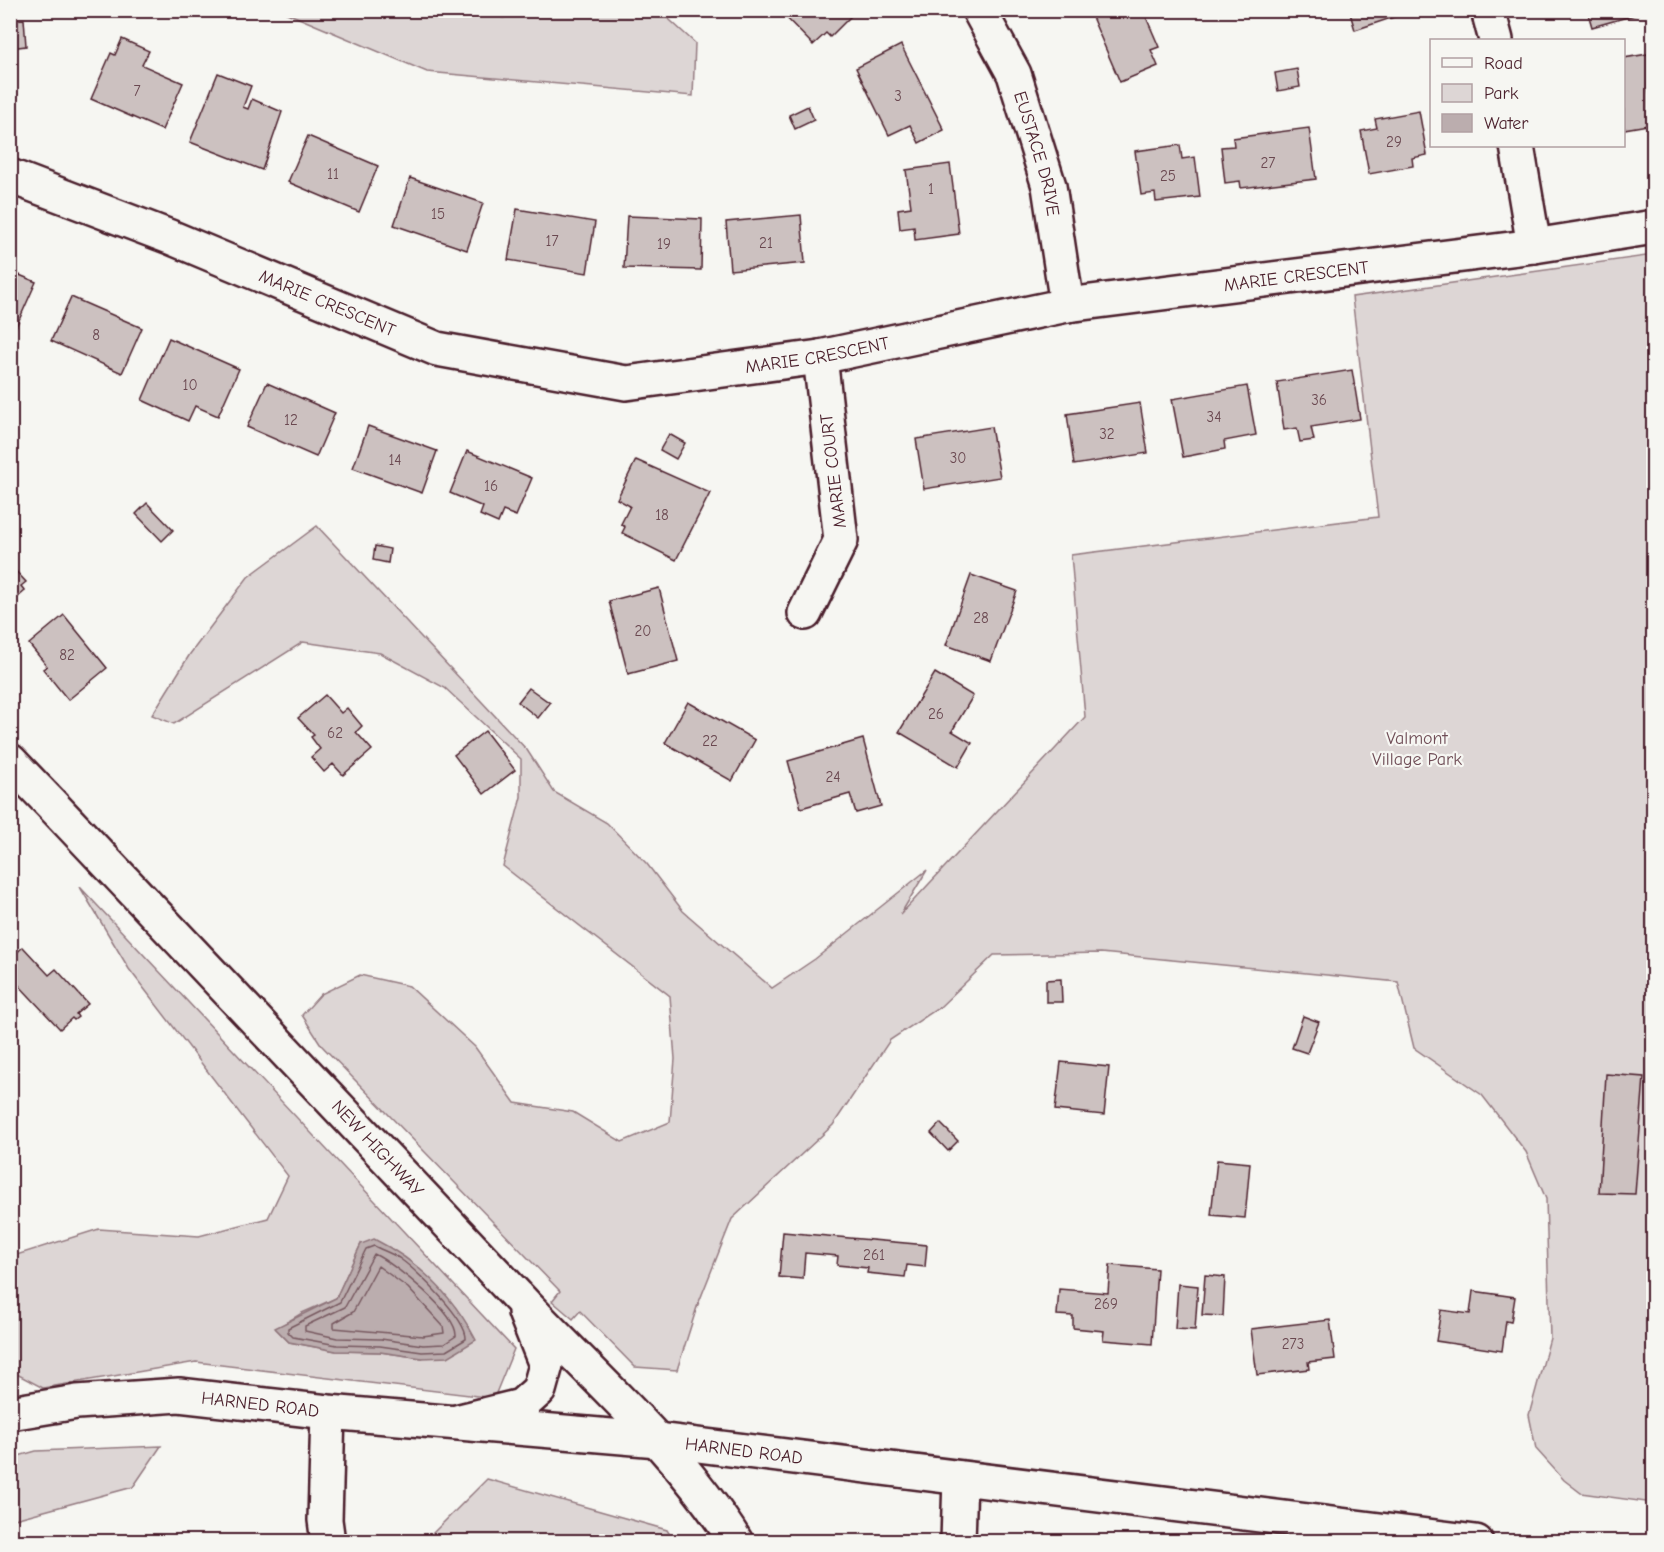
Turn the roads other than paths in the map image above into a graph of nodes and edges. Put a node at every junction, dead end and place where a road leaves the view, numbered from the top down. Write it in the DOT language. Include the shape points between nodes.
graph roads {
  1 [pos="979,10"];
  2 [pos="1488,10"];
  3 [pos="1496,39"];
  4 [pos="1517,147"];
  5 [pos="10,176"];
  6 [pos="1653,227"];
  7 [pos="1533,246"];
  8 [pos="1067,305"];
  9 [pos="820,357"];
  10 [pos="805,613"];
  11 [pos="10,760"];
  12 [pos="520,1299"];
  13 [pos="328,1412"];
  14 [pos="10,1413"];
  15 [pos="455,1422"];
  16 [pos="658,1440"];
  17 [pos="960,1478"];
  18 [pos="328,1542"];
  19 [pos="736,1542"];
  20 [pos="958,1542"];
  21 [pos="1476,1542"];
  1 -- 8 [label="street, EUSTACE DRIVE" via="1014,74 1049,186"];
  2 -- 3 [label="street"];
  4 -- 7 [label="street"];
  5 -- 9 [label="street, MARIE CRESCENT" via="170,237 437,349 626,383"];
  6 -- 7 [label="street, MARIE CRESCENT"];
  7 -- 8 [label="street, MARIE CRESCENT"];
  8 -- 9 [label="street, MARIE CRESCENT"];
  9 -- 10 [label="street, MARIE COURT" via="841,540"];
  11 -- 12 [label="street, NEW HIGHWAY"];
  12 -- 15 [label="street" via="546,1365 539,1390 521,1406"];
  12 -- 16 [label="street, NEW HIGHWAY"];
  13 -- 14 [label="street, HARNED ROAD" via="179,1395 77,1402"];
  13 -- 15 [label="street, HARNED ROAD"];
  13 -- 18 [label="street"];
  15 -- 16 [label="street, HARNED ROAD"];
  16 -- 17 [label="street, HARNED ROAD"];
  16 -- 19 [label="street, NEW HIGHWAY" via="718,1513"];
  17 -- 20 [label="street"];
  17 -- 21 [label="street, HARNED ROAD"];
}
